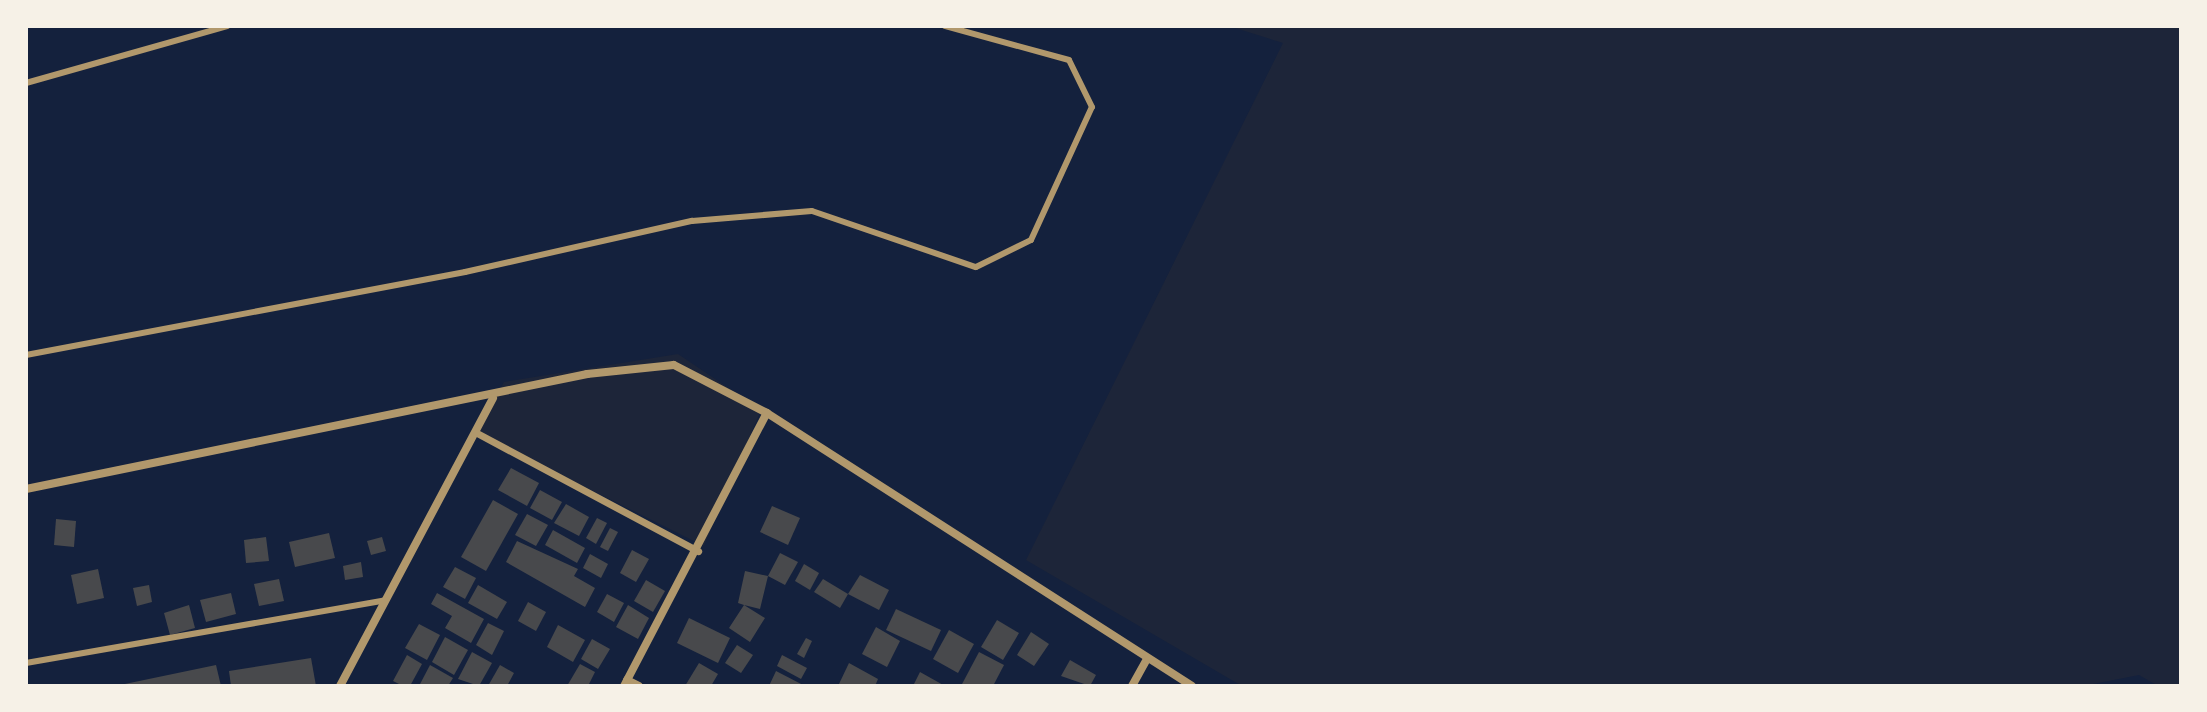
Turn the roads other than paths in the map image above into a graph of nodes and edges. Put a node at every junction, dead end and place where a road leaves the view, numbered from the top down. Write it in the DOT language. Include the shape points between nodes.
graph roads {
  1 [pos="227,26"];
  2 [pos="945,26"];
  3 [pos="26,83"];
  4 [pos="26,355"];
  5 [pos="493,398"];
  6 [pos="767,413"];
  7 [pos="475,432"];
  8 [pos="26,489"];
  9 [pos="698,551"];
  10 [pos="386,600"];
  11 [pos="1147,659"];
  12 [pos="26,663"];
  13 [pos="626,683"];
  14 [pos="340,686"];
  15 [pos="639,686"];
  16 [pos="1132,686"];
  17 [pos="1192,686"];
  1 -- 3 [label="lane"];
  2 -- 4 [label="lane" via="1069,60 1092,107 1031,240 976,267 812,211 692,221 465,272"];
  5 -- 6 [label="street" via="587,374 671,365"];
  5 -- 7 [label="street"];
  5 -- 8 [label="street"];
  6 -- 9 [label="street"];
  6 -- 11 [label="street"];
  7 -- 9 [label="street"];
  7 -- 10 [label="street"];
  9 -- 13 [label="street"];
  10 -- 12 [label="lane"];
  10 -- 14 [label="street"];
  11 -- 16 [label="street"];
  11 -- 17 [label="street"];
  13 -- 15 [label="street"];
}
